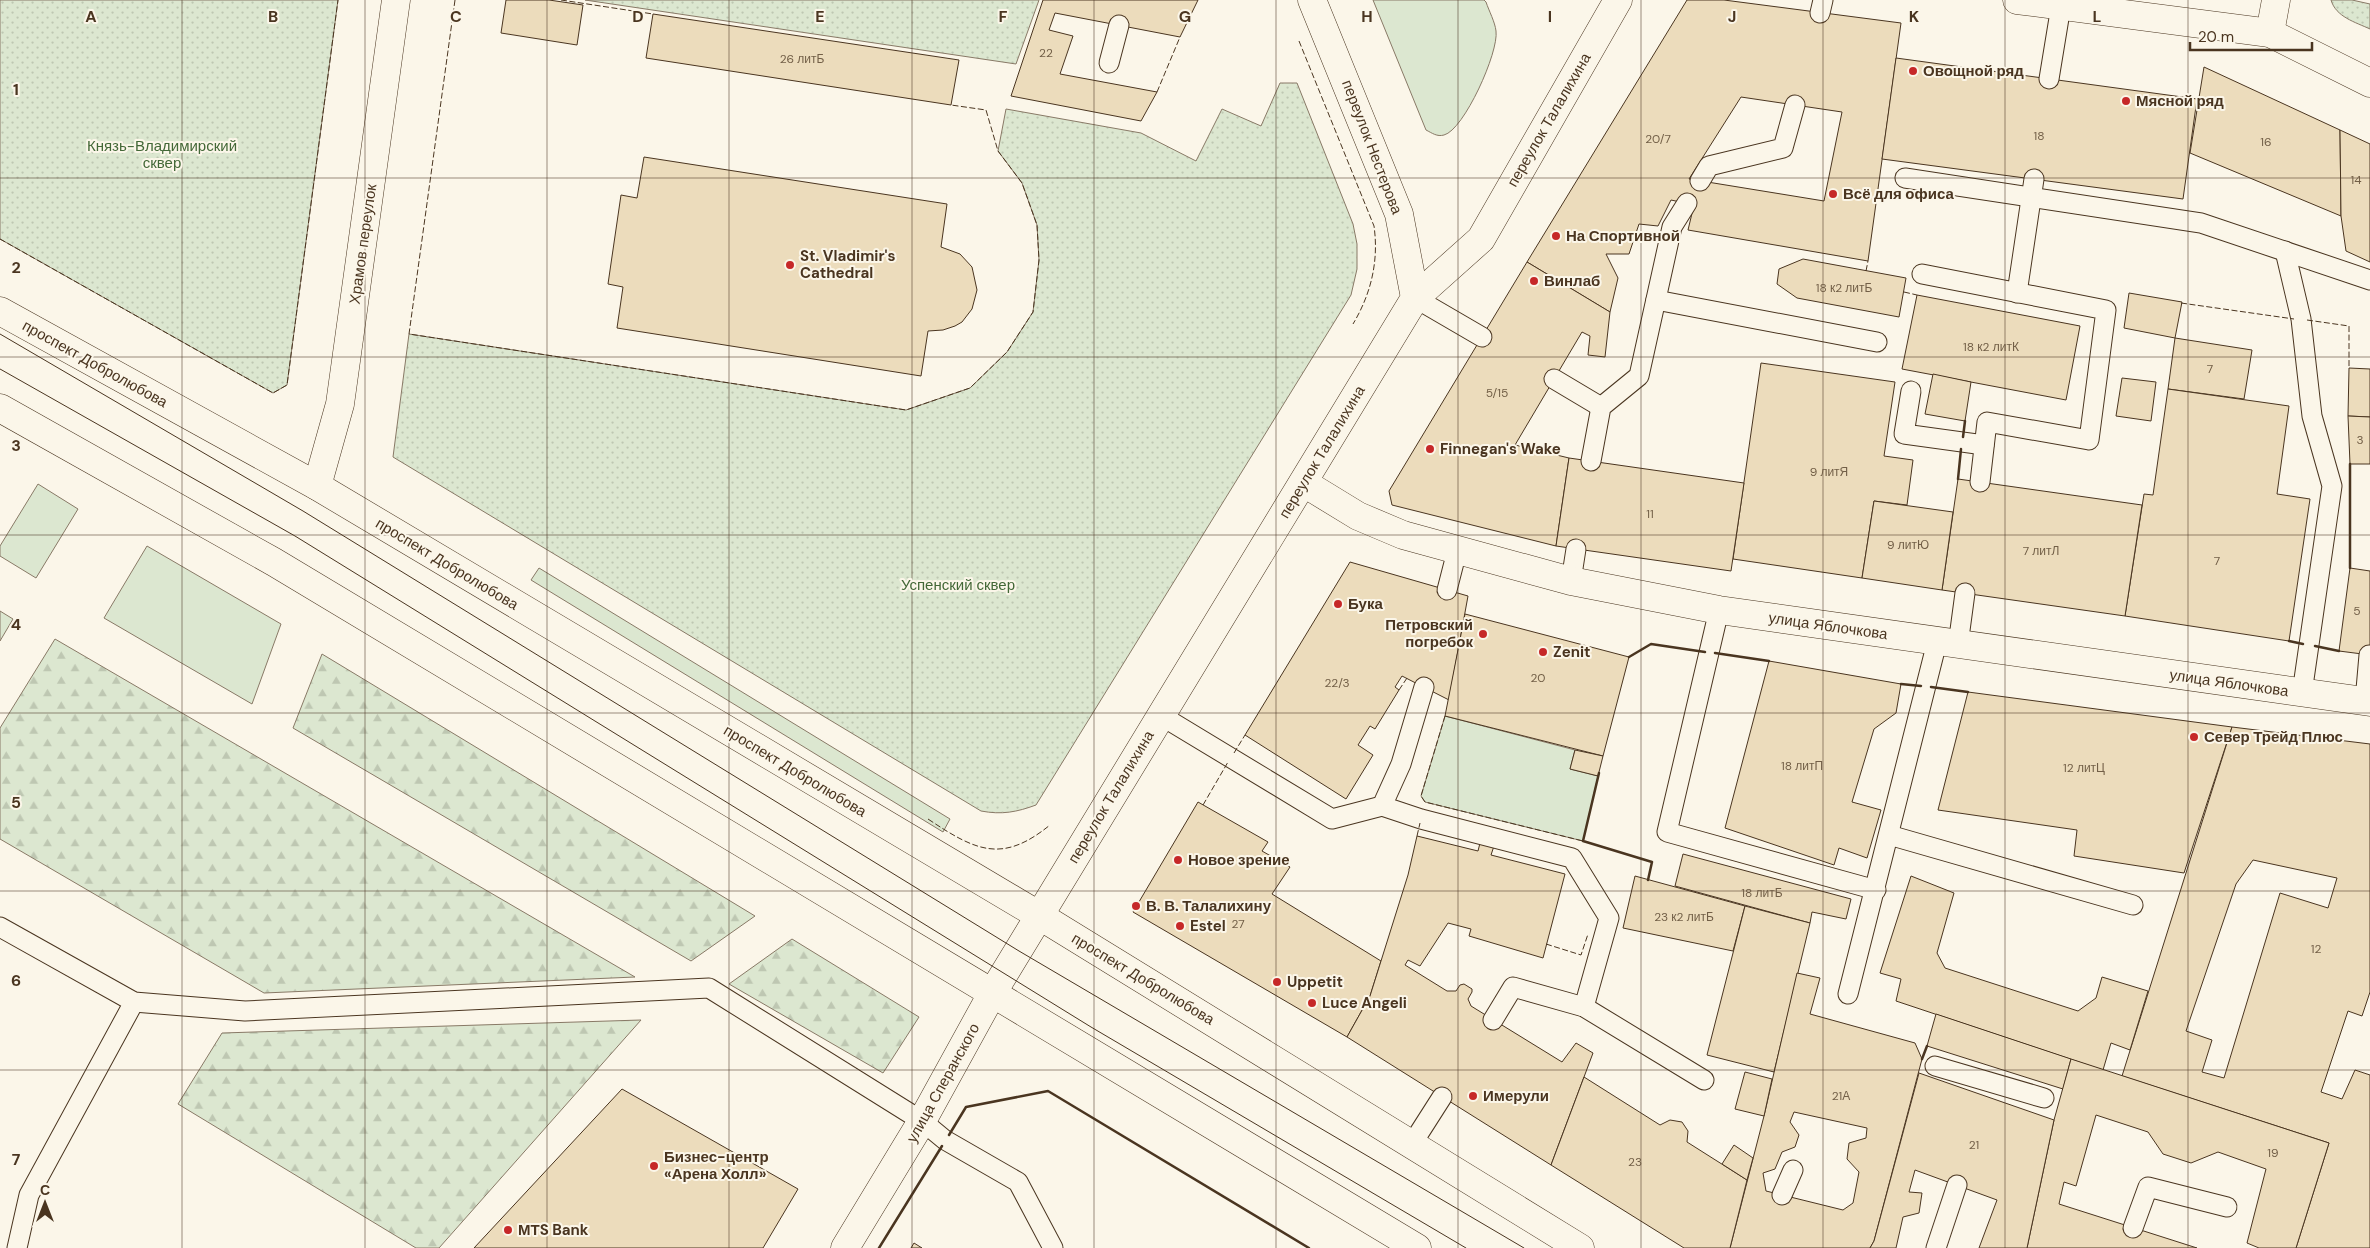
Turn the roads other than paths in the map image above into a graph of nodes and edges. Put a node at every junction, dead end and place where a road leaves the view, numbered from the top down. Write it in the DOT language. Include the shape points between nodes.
graph roads {
  1 [pos="396,0"];
  2 [pos="1312,0"];
  3 [pos="1618,0"];
  4 [pos="2017,0"];
  5 [pos="2276,0"];
  6 [pos="2061,6"];
  7 [pos="2122,7"];
  8 [pos="1119,25"];
  9 [pos="2270,33"];
  10 [pos="1109,63"];
  11 [pos="2049,79"];
  12 [pos="2370,83"];
  13 [pos="1795,105"];
  14 [pos="1905,178"];
  15 [pos="1700,181"];
  16 [pos="2033,188"];
  17 [pos="1687,203"];
  18 [pos="2285,251"];
  19 [pos="1922,274"];
  20 [pos="2370,280"];
  21 [pos="2017,293"];
  22 [pos="1415,298"];
  23 [pos="1656,300"];
  24 [pos="0,312"];
  25 [pos="1482,336"];
  26 [pos="1877,342"];
  27 [pos="1554,379"];
  28 [pos="1911,391"];
  29 [pos="1601,407"];
  30 [pos="0,408"];
  31 [pos="1984,445"];
  32 [pos="1591,461"];
  33 [pos="1980,482"];
  34 [pos="1304,483"];
  35 [pos="317,486"];
  36 [pos="1576,548"];
  37 [pos="1456,551"];
  38 [pos="1572,581"];
  39 [pos="1447,590"];
  40 [pos="1965,593"];
  41 [pos="1719,610"];
  42 [pos="1947,644"];
  43 [pos="2369,654"];
  44 [pos="1424,687"];
  45 [pos="2302,693"];
  46 [pos="2367,701"];
  47 [pos="1160,715"];
  48 [pos="1382,806"];
  49 [pos="1889,835"];
  50 [pos="1876,890"];
  51 [pos="2133,905"];
  52 [pos="1040,916"];
  53 [pos="0,927"];
  54 [pos="993,992"];
  55 [pos="1848,994"];
  56 [pos="134,1002"];
  57 [pos="1584,1007"];
  58 [pos="1493,1020"];
  59 [pos="1935,1066"];
  60 [pos="1704,1080"];
  61 [pos="1442,1097"];
  62 [pos="2044,1098"];
  63 [pos="922,1121"];
  64 [pos="1412,1144"];
  65 [pos="1793,1170"];
  66 [pos="1957,1185"];
  67 [pos="1782,1195"];
  68 [pos="2227,1207"];
  69 [pos="2133,1228"];
  70 [pos="16,1248"];
  71 [pos="845,1248"];
  72 [pos="1053,1248"];
  73 [pos="1417,1248"];
  74 [pos="1580,1248"];
  75 [pos="1936,1248"];
  1 -- 35 [label="main road, Храмов переулок" via="340,404"];
  2 -- 22 [label="main road, переулок Нестерова" via="1399,214"];
  3 -- 22 [label="main road, переулок Талалихина" via="1480,239"];
  4 -- 6 [label="main road"];
  5 -- 9 [label="main road"];
  6 -- 7 [label="main road"];
  6 -- 11 [label="lane"];
  7 -- 9 [label="main road"];
  8 -- 10 [label="lane"];
  9 -- 12 [label="main road"];
  13 -- 15 [label="lane" via="1783,148 1709,166"];
  14 -- 16 [label="lane"];
  16 -- 18 [label="lane" via="2200,223"];
  16 -- 21 [label="lane"];
  17 -- 23 [label="lane" via="1672,227"];
  18 -- 20 [label="lane"];
  18 -- 45 [label="lane" via="2301,320 2312,416 2332,486"];
  19 -- 21 [label="lane"];
  21 -- 31 [label="lane" via="2106,310 2089,440 1987,422"];
  22 -- 25 [label="lane"];
  22 -- 34 [label="main road, переулок Талалихина"];
  23 -- 26 [label="lane"];
  23 -- 29 [label="lane" via="1639,376"];
  24 -- 35 [label="main road, проспект Добролюбова"];
  27 -- 29 [label="lane"];
  28 -- 31 [label="lane" via="1904,434"];
  29 -- 32 [label="lane"];
  30 -- 54 [label="main road" via="274,562"];
  31 -- 33 [label="lane"];
  34 -- 37 [label="main road, улица Яблочкова" via="1358,516 1403,535"];
  34 -- 47 [label="main road, переулок Талалихина"];
  35 -- 52 [label="main road, проспект Добролюбова"];
  36 -- 38 [label="lane"];
  37 -- 38 [label="main road, улица Яблочкова"];
  37 -- 39 [label="lane"];
  38 -- 41 [label="main road, улица Яблочкова"];
  40 -- 42 [label="lane"];
  41 -- 42 [label="main road, улица Яблочкова"];
  41 -- 50 [label="lane" via="1667,832"];
  42 -- 45 [label="main road, улица Яблочкова"];
  42 -- 49 [label="lane"];
  43 -- 46 [label="lane"];
  44 -- 48 [label="lane" via="1401,764"];
  45 -- 46 [label="main road, улица Яблочкова"];
  47 -- 48 [label="lane" via="1332,819"];
  47 -- 52 [label="main road, переулок Талалихина"];
  48 -- 57 [label="lane" via="1420,819 1572,858 1609,918"];
  49 -- 50 [label="lane"];
  49 -- 51 [label="lane"];
  50 -- 55 [label="lane"];
  52 -- 54 [label="main road, улица Сперанского"];
  52 -- 64 [label="main road, проспект Добролюбова"];
  53 -- 56 [label="lane"];
  54 -- 63 [label="main road, улица Сперанского"];
  54 -- 73 [label="main road"];
  56 -- 63 [label="lane" via="245,1012 710,988"];
  56 -- 70 [label="lane" via="29,1196"];
  57 -- 58 [label="lane" via="1513,987"];
  57 -- 60 [label="lane"];
  59 -- 62 [label="lane" via="1990,1089"];
  61 -- 64 [label="lane"];
  63 -- 71 [label="main road, улица Сперанского"];
  63 -- 72 [label="lane" via="946,1140 1018,1182"];
  64 -- 74 [label="main road, проспект Добролюбова"];
  65 -- 67 [label="lane"];
  66 -- 75 [label="lane"];
  68 -- 69 [label="lane" via="2148,1187"];
}
